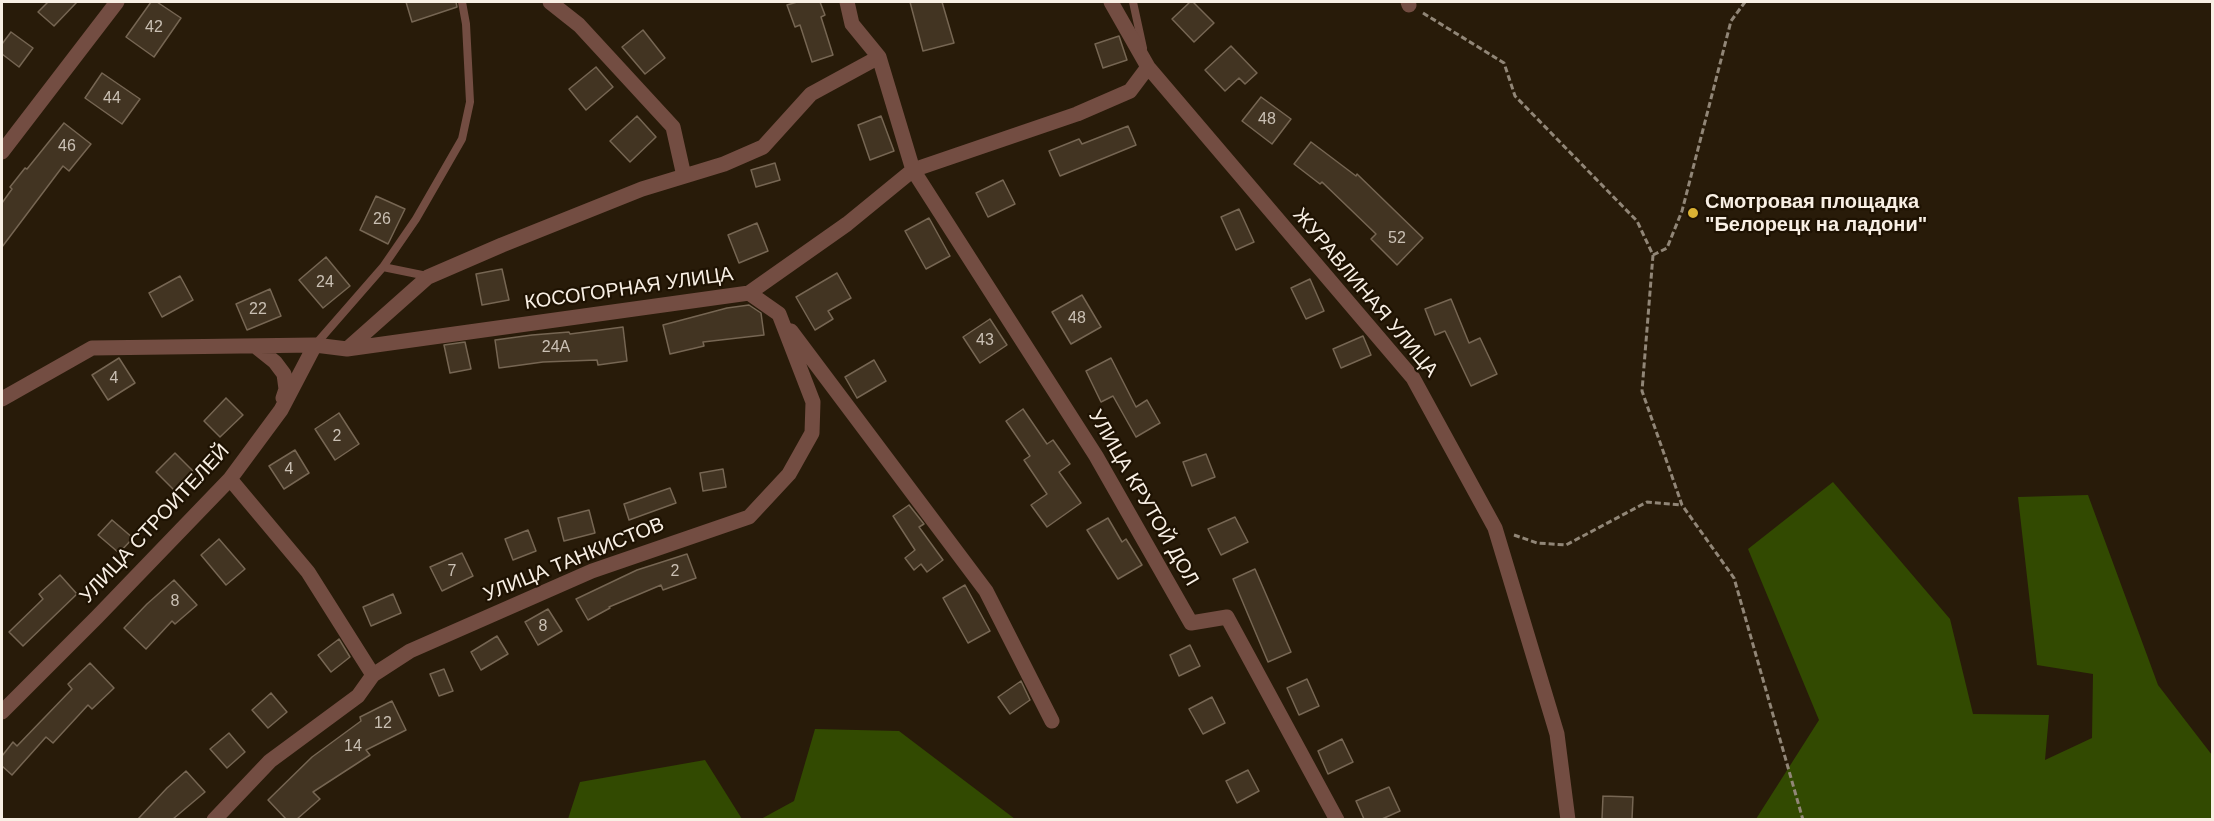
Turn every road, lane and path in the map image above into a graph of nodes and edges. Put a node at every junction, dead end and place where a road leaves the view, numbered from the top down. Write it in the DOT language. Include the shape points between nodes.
graph roads {
  1 [pos="117,2"];
  2 [pos="462,2"];
  3 [pos="550,2"];
  4 [pos="847,2"];
  5 [pos="1112,2"];
  6 [pos="1132,2"];
  7 [pos="1745,2"];
  8 [pos="1409,3"];
  9 [pos="879,57"];
  10 [pos="1148,67"];
  11 [pos="2,152"];
  12 [pos="913,170"];
  13 [pos="684,176"];
  14 [pos="1653,255"];
  15 [pos="383,267"];
  16 [pos="428,277"];
  17 [pos="749,293"];
  18 [pos="779,314"];
  19 [pos="315,345"];
  20 [pos="255,346"];
  21 [pos="347,349"];
  22 [pos="2,399"];
  23 [pos="281,410"];
  24 [pos="230,478"];
  25 [pos="1682,505"];
  26 [pos="1495,528"];
  27 [pos="373,675"];
  28 [pos="2,712"];
  29 [pos="1052,720"];
  30 [pos="214,819"];
  31 [pos="1336,819"];
  32 [pos="1568,819"];
  33 [pos="1803,819"];
  1 -- 11 [label="street"];
  2 -- 15 [label="lane" via="470,102 462,139"];
  3 -- 13 [label="street" via="579,25 673,127"];
  4 -- 9 [label="street, УЛИЦА КРУТОЙ ДОЛ" via="852,24"];
  5 -- 10 [label="street, ЖУРАВЛИНАЯ УЛИЦА"];
  6 -- 10 [label="lane"];
  7 -- 14 [label="path" via="1731,21 1682,211 1667,248"];
  8 -- 14 [label="path" via="1504,63 1515,96 1637,221"];
  9 -- 12 [label="street, УЛИЦА КРУТОЙ ДОЛ"];
  9 -- 13 [label="street" via="811,94 763,147"];
  10 -- 12 [label="street" via="1130,91 1077,114"];
  10 -- 26 [label="street, ЖУРАВЛИНАЯ УЛИЦА" via="1413,378"];
  12 -- 17 [label="street, КОСОГОРНАЯ УЛИЦА" via="847,224"];
  12 -- 31 [label="street, УЛИЦА КРУТОЙ ДОЛ" via="1096,456 1191,623 1227,616"];
  13 -- 16 [label="street" via="642,189"];
  14 -- 25 [label="path" via="1642,390"];
  15 -- 16 [label="lane"];
  15 -- 19 [label="lane"];
  16 -- 21 [label="street"];
  17 -- 18 [label="street"];
  17 -- 21 [label="street, КОСОГОРНАЯ УЛИЦА"];
  18 -- 27 [label="street, УЛИЦА ТАНКИСТОВ" via="813,402 812,433 789,474 749,517 592,571 410,651"];
  18 -- 29 [label="street" via="986,591"];
  19 -- 20 [label="street, КОСОГОРНАЯ УЛИЦА"];
  19 -- 21 [label="street, КОСОГОРНАЯ УЛИЦА"];
  19 -- 23 [label="street, УЛИЦА СТРОИТЕЛЕЙ"];
  20 -- 22 [label="street, КОСОГОРНАЯ УЛИЦА" via="92,348"];
  20 -- 23 [label="street" via="284,374 286,389"];
  23 -- 24 [label="street, УЛИЦА СТРОИТЕЛЕЙ"];
  24 -- 27 [label="street" via="308,572"];
  24 -- 28 [label="street, УЛИЦА СТРОИТЕЛЕЙ"];
  25 -- 26 [label="path" via="1647,502 1566,545 1537,543"];
  25 -- 33 [label="path" via="1734,578"];
  26 -- 32 [label="street, ЖУРАВЛИНАЯ УЛИЦА" via="1557,734"];
  27 -- 30 [label="street, УЛИЦА ТАНКИСТОВ" via="358,696 270,760"];
}
